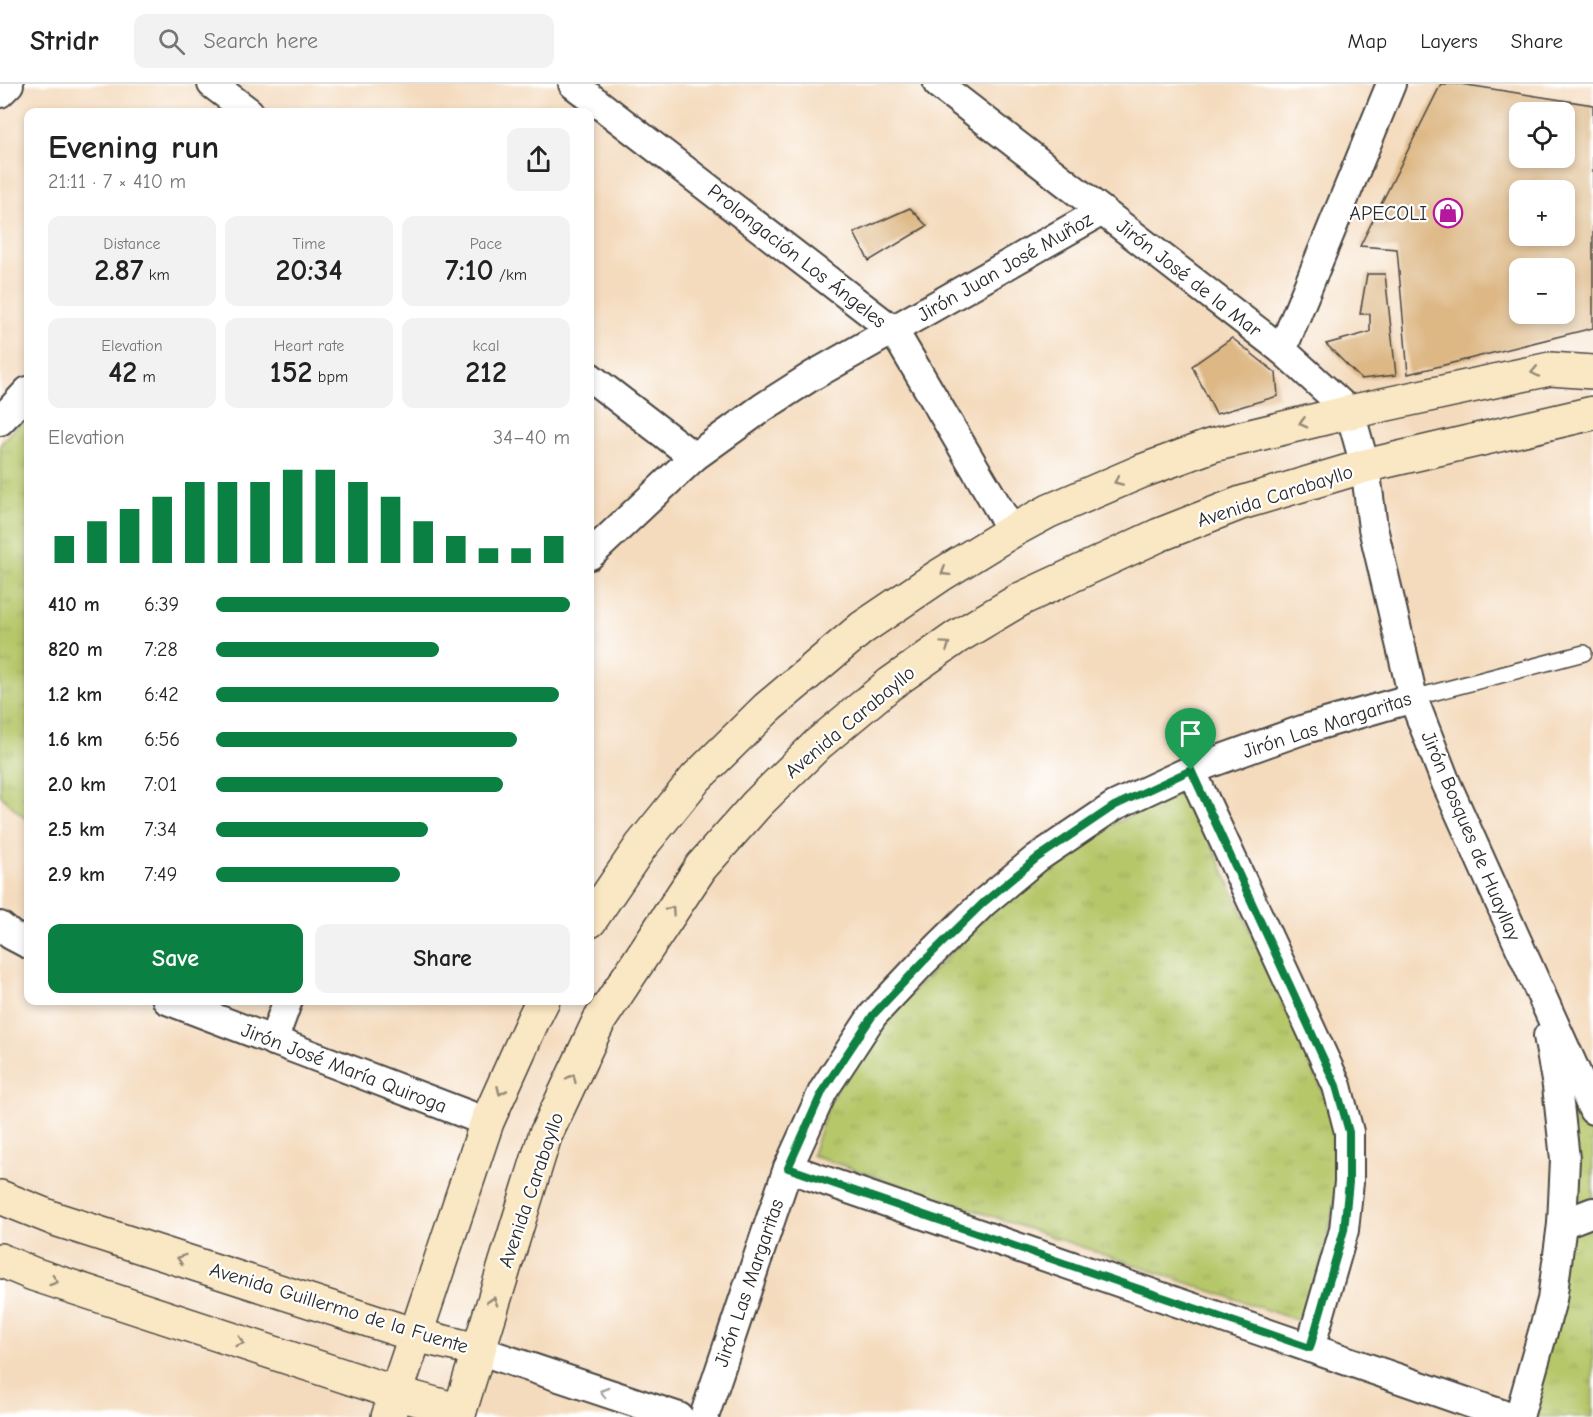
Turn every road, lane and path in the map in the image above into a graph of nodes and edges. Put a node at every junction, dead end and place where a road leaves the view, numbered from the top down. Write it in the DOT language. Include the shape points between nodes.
graph roads {
  1 [pos="9,84"];
  2 [pos="212,84"];
  3 [pos="573,84"];
  4 [pos="938,84"];
  5 [pos="1390,84"];
  6 [pos="0,93"];
  7 [pos="244,108"];
  8 [pos="1102,211"];
  9 [pos="894,331"];
  10 [pos="1282,350"];
  11 [pos="1593,372"];
  12 [pos="594,379"];
  13 [pos="24,395"];
  14 [pos="1350,412"];
  15 [pos="1593,413"];
  16 [pos="0,422"];
  17 [pos="694,458"];
  18 [pos="1365,466"];
  19 [pos="1012,531"];
  20 [pos="594,551"];
  21 [pos="1584,652"];
  22 [pos="1413,698"];
  23 [pos="1191,770"];
  24 [pos="594,915"];
  25 [pos="0,926"];
  26 [pos="24,942"];
  27 [pos="1540,993"];
  28 [pos="180,1005"];
  29 [pos="286,1005"];
  30 [pos="540,1005"];
  31 [pos="273,1041"];
  32 [pos="1593,1110"];
  33 [pos="487,1122"];
  34 [pos="788,1168"];
  35 [pos="0,1197"];
  36 [pos="1593,1212"];
  37 [pos="1562,1224"];
  38 [pos="0,1260"];
  39 [pos="415,1335"];
  40 [pos="1310,1348"];
  41 [pos="478,1350"];
  42 [pos="392,1405"];
  43 [pos="465,1415"];
  44 [pos="679,1417"];
  45 [pos="704,1417"];
  46 [pos="1510,1417"];
  47 [pos="1519,1417"];
  1 -- 6 [label="street"];
  2 -- 7 [label="street"];
  3 -- 9 [label="street, Prolongación Los Ángeles"];
  4 -- 8 [label="street, Jirón José de la Mar"];
  5 -- 10 [label="street"];
  8 -- 9 [label="street, Jirón Juan José Muñoz"];
  8 -- 10 [label="street, Jirón José de la Mar"];
  9 -- 17 [label="street, Jirón Juan José Muñoz" via="812,376"];
  9 -- 19 [label="street, Prolongación Los Ángeles"];
  10 -- 14 [label="street, Jirón José de la Mar"];
  11 -- 14 [label="main road, one-way" via="1550,369"];
  12 -- 17 [label="street"];
  13 -- 16 [label="street"];
  14 -- 18 [label="street, Jirón Bosques de Huayllay"];
  14 -- 19 [label="main road, one-way" via="1213,445 1142,471"];
  15 -- 18 [label="main road, Avenida Carabayllo"];
  17 -- 20 [label="street, Jirón Juan José Muñoz"];
  18 -- 22 [label="street, Jirón Bosques de Huayllay" via="1372,528"];
  41 -- 18 [label="main road, Avenida Carabayllo, one-way" via="545,1136 599,1021 701,867 765,796 818,744 890,684 1021,599 1159,535 1241,503"];
  19 -- 24 [label="main road, one-way" via="862,628 767,708 696,778 641,846"];
  21 -- 22 [label="lane, Jirón Las Margaritas"];
  22 -- 23 [label="street, Jirón Las Margaritas" via="1305,729"];
  22 -- 27 [label="street, Jirón Bosques de Huayllay" via="1446,783"];
  23 -- 34 [label="street, Jirón Las Margaritas" via="1114,806 1037,858 931,954 873,1015 823,1090"];
  23 -- 40 [label="street" via="1336,1086 1349,1132 1344,1230"];
  25 -- 26 [label="street"];
  27 -- 32 [label="street, Jirón Bosques de Huayllay"];
  27 -- 37 [label="street" via="1565,1159"];
  28 -- 31 [label="street, Jirón José María Quiroga"];
  29 -- 31 [label="street"];
  30 -- 33 [label="main road, one-way"];
  31 -- 33 [label="street, Jirón José María Quiroga"];
  33 -- 39 [label="main road"];
  34 -- 40 [label="street"];
  34 -- 45 [label="street, Jirón Las Margaritas"];
  39 -- 35 [label="main road, Avenida Guillermo de la Fuente, one-way" via="55,1219"];
  36 -- 37 [label="street"];
  37 -- 47 [label="street" via="1552,1300"];
  38 -- 42 [label="main road, one-way"];
  39 -- 41 [label="main road, Avenida Guillermo de la Fuente"];
  39 -- 42 [label="main road"];
  40 -- 46 [label="street"];
  41 -- 43 [label="main road, Avenida Carabayllo"];
  44 -- 41 [label="street, Avenida Guillermo de la Fuente, one-way"];
  42 -- 43 [label="main road"];
}
